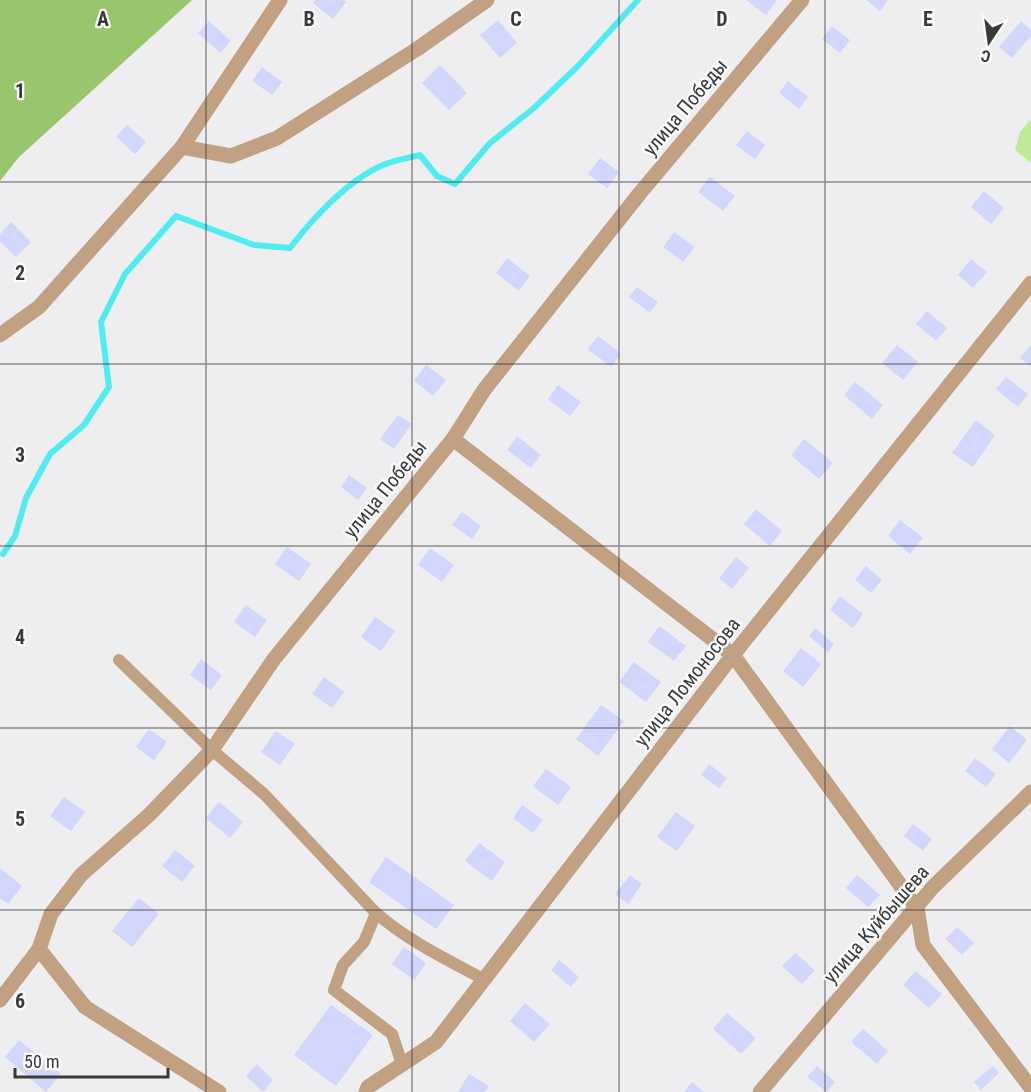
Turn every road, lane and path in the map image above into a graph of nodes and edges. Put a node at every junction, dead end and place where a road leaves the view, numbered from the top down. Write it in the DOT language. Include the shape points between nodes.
graph roads {
  1 [pos="280,0"];
  2 [pos="487,0"];
  3 [pos="802,0"];
  4 [pos="182,147"];
  5 [pos="1031,283"];
  6 [pos="0,335"];
  7 [pos="453,439"];
  8 [pos="733,655"];
  9 [pos="119,660"];
  10 [pos="212,750"];
  11 [pos="1031,792"];
  12 [pos="917,908"];
  13 [pos="376,913"];
  14 [pos="39,949"];
  15 [pos="484,980"];
  16 [pos="0,999"];
  17 [pos="402,1064"];
  18 [pos="1031,1088"];
  19 [pos="219,1092"];
  20 [pos="366,1092"];
  21 [pos="760,1092"];
  1 -- 4 [label="street"];
  2 -- 4 [label="street" via="277,138 231,156"];
  3 -- 7 [label="street, улица Победы" via="483,390"];
  4 -- 6 [label="street" via="39,307"];
  5 -- 8 [label="street, улица Ломоносова"];
  7 -- 8 [label="street"];
  7 -- 10 [label="street, улица Победы" via="274,659"];
  8 -- 12 [label="street"];
  8 -- 15 [label="street, улица Ломоносова"];
  9 -- 10 [label="lane"];
  10 -- 13 [label="lane" via="264,794"];
  10 -- 14 [label="street, улица Победы" via="149,815 81,875 51,914"];
  11 -- 12 [label="street, улица Куйбышева" via="933,887"];
  12 -- 18 [label="street" via="923,945"];
  12 -- 21 [label="street, улица Куйбышева"];
  13 -- 15 [label="lane"];
  13 -- 17 [label="lane" via="364,942 343,965 334,990 392,1034"];
  14 -- 16 [label="street, улица Победы"];
  14 -- 19 [label="street" via="85,1007"];
  15 -- 17 [label="street, улица Ломоносова" via="436,1042"];
  17 -- 20 [label="street, улица Ломоносова"];
}
